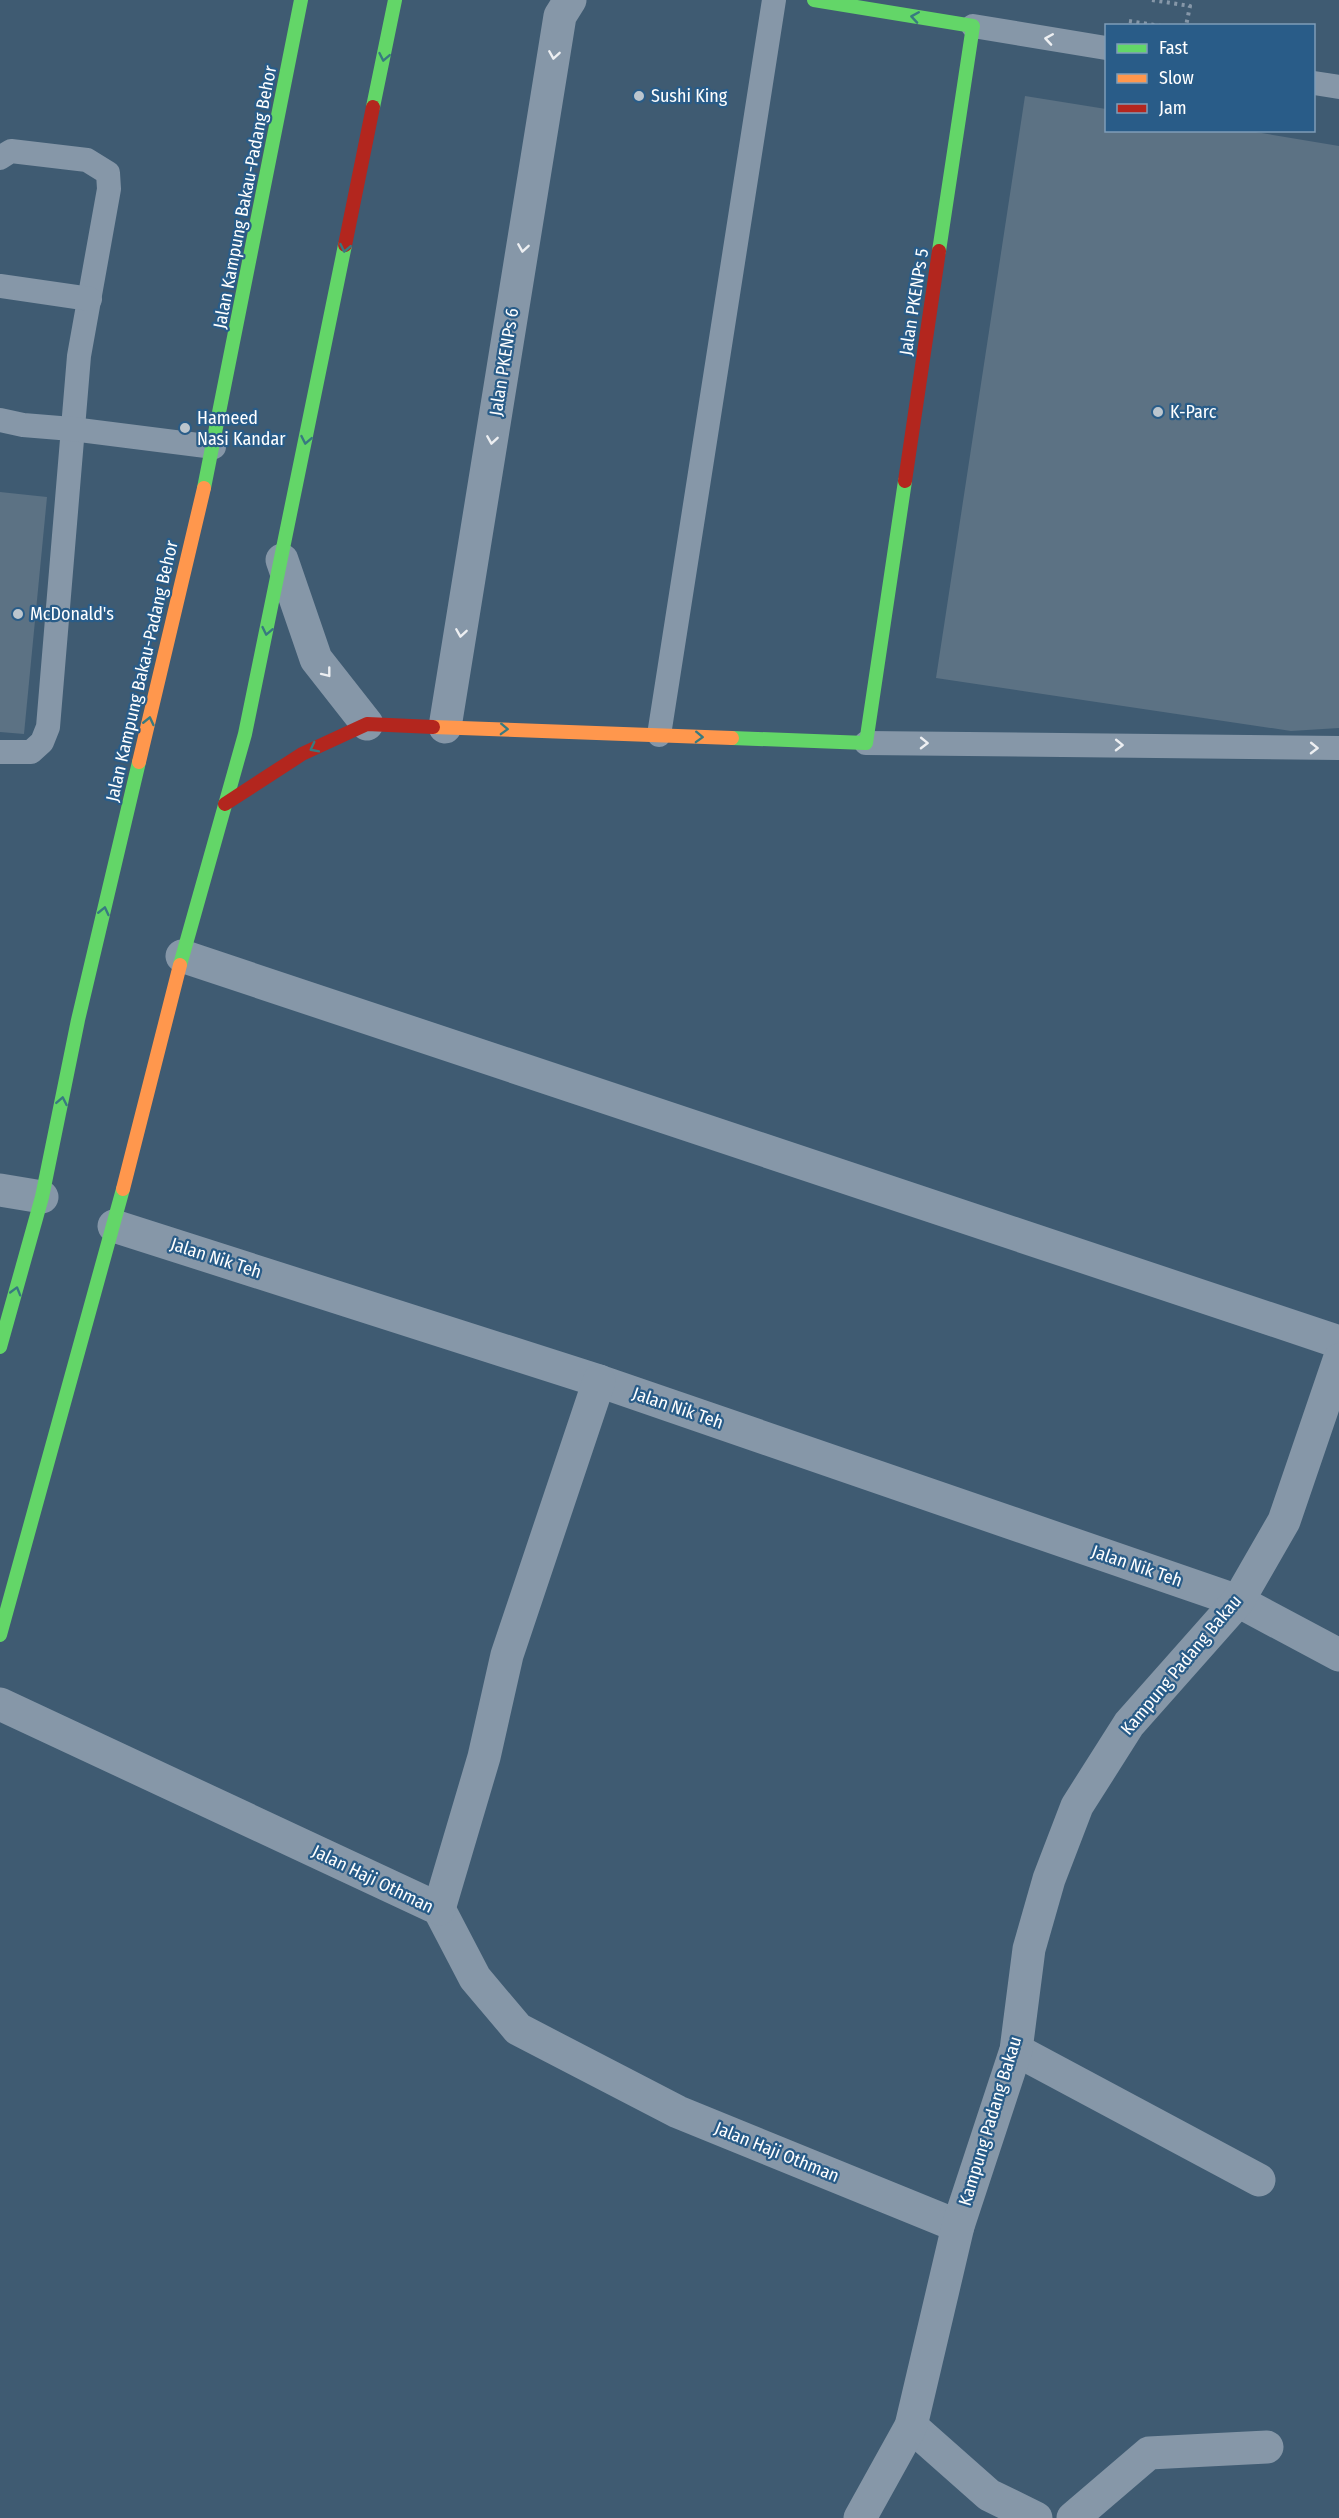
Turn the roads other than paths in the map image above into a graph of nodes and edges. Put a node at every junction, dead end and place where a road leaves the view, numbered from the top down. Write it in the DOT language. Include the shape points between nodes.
graph roads {
  1 [pos="301,0"];
  2 [pos="395,0"];
  3 [pos="570,0"];
  4 [pos="774,0"];
  5 [pos="814,0"];
  6 [pos="973,26"];
  7 [pos="1105,48"];
  8 [pos="1315,83"];
  9 [pos="1339,87"];
  10 [pos="0,158"];
  11 [pos="0,286"];
  12 [pos="90,299"];
  13 [pos="0,420"];
  14 [pos="72,429"];
  15 [pos="214,447"];
  16 [pos="282,561"];
  17 [pos="367,724"];
  18 [pos="445,727"];
  19 [pos="659,735"];
  20 [pos="866,743"];
  21 [pos="1339,748"];
  22 [pos="0,752"];
  23 [pos="225,804"];
  24 [pos="182,956"];
  25 [pos="0,1190"];
  26 [pos="42,1197"];
  27 [pos="114,1226"];
  28 [pos="1339,1342"];
  29 [pos="0,1347"];
  30 [pos="1339,1359"];
  31 [pos="599,1381"];
  32 [pos="1238,1601"];
  33 [pos="0,1635"];
  34 [pos="1339,1655"];
  35 [pos="0,1704"];
  36 [pos="439,1909"];
  37 [pos="1016,2050"];
  38 [pos="1259,2180"];
  39 [pos="958,2226"];
  40 [pos="911,2426"];
  41 [pos="1267,2447"];
  42 [pos="860,2518"];
  43 [pos="1036,2518"];
  44 [pos="1072,2518"];
  1 -- 15 [label="street, Jalan Kampung Bakau-Padang Behor"];
  2 -- 16 [label="street, one-way"];
  3 -- 18 [label="street, Jalan PKENPs 6, one-way" via="561,15"];
  4 -- 19 [label="lane"];
  6 -- 5 [label="street, one-way"];
  7 -- 6 [label="lane, one-way"];
  6 -- 20 [label="street, Jalan PKENPs 5"];
  8 -- 9 [label="lane"];
  10 -- 12 [label="lane" via="11,151 87,160 108,173 110,189"];
  11 -- 12 [label="lane"];
  12 -- 14 [label="lane" via="79,356"];
  13 -- 14 [label="lane"];
  14 -- 15 [label="lane"];
  14 -- 22 [label="lane" via="48,727 42,742 31,752"];
  26 -- 15 [label="street, Jalan Kampung Bakau-Padang Behor, one-way" via="78,1020"];
  16 -- 17 [label="street, one-way" via="316,659"];
  16 -- 23 [label="street, one-way" via="245,734"];
  17 -- 18 [label="street"];
  17 -- 23 [label="street, one-way" via="302,754"];
  18 -- 19 [label="street, one-way"];
  19 -- 20 [label="street, one-way"];
  20 -- 21 [label="lane, one-way"];
  23 -- 24 [label="street"];
  24 -- 27 [label="street"];
  24 -- 28 [label="street"];
  25 -- 26 [label="street"];
  29 -- 26 [label="street, Jalan Kampung Bakau-Padang Behor, one-way"];
  27 -- 31 [label="street, Jalan Nik Teh"];
  27 -- 33 [label="street"];
  30 -- 32 [label="street, Kampung Padang Bakau" via="1284,1521"];
  31 -- 32 [label="street, Jalan Nik Teh"];
  31 -- 36 [label="street" via="507,1655 484,1757"];
  32 -- 34 [label="street, Jalan Nik Teh"];
  32 -- 37 [label="street, Kampung Padang Bakau" via="1129,1724 1077,1806 1049,1879 1029,1949"];
  35 -- 36 [label="street, Jalan Haji Othman"];
  36 -- 39 [label="street, Jalan Haji Othman" via="475,1978 518,2029 678,2112"];
  37 -- 38 [label="street"];
  37 -- 39 [label="street, Kampung Padang Bakau"];
  39 -- 40 [label="street, Kampung Padang Bakau"];
  40 -- 42 [label="street, Kampung Padang Bakau"];
  40 -- 43 [label="street" via="989,2495"];
  41 -- 44 [label="street" via="1149,2452"];
}
